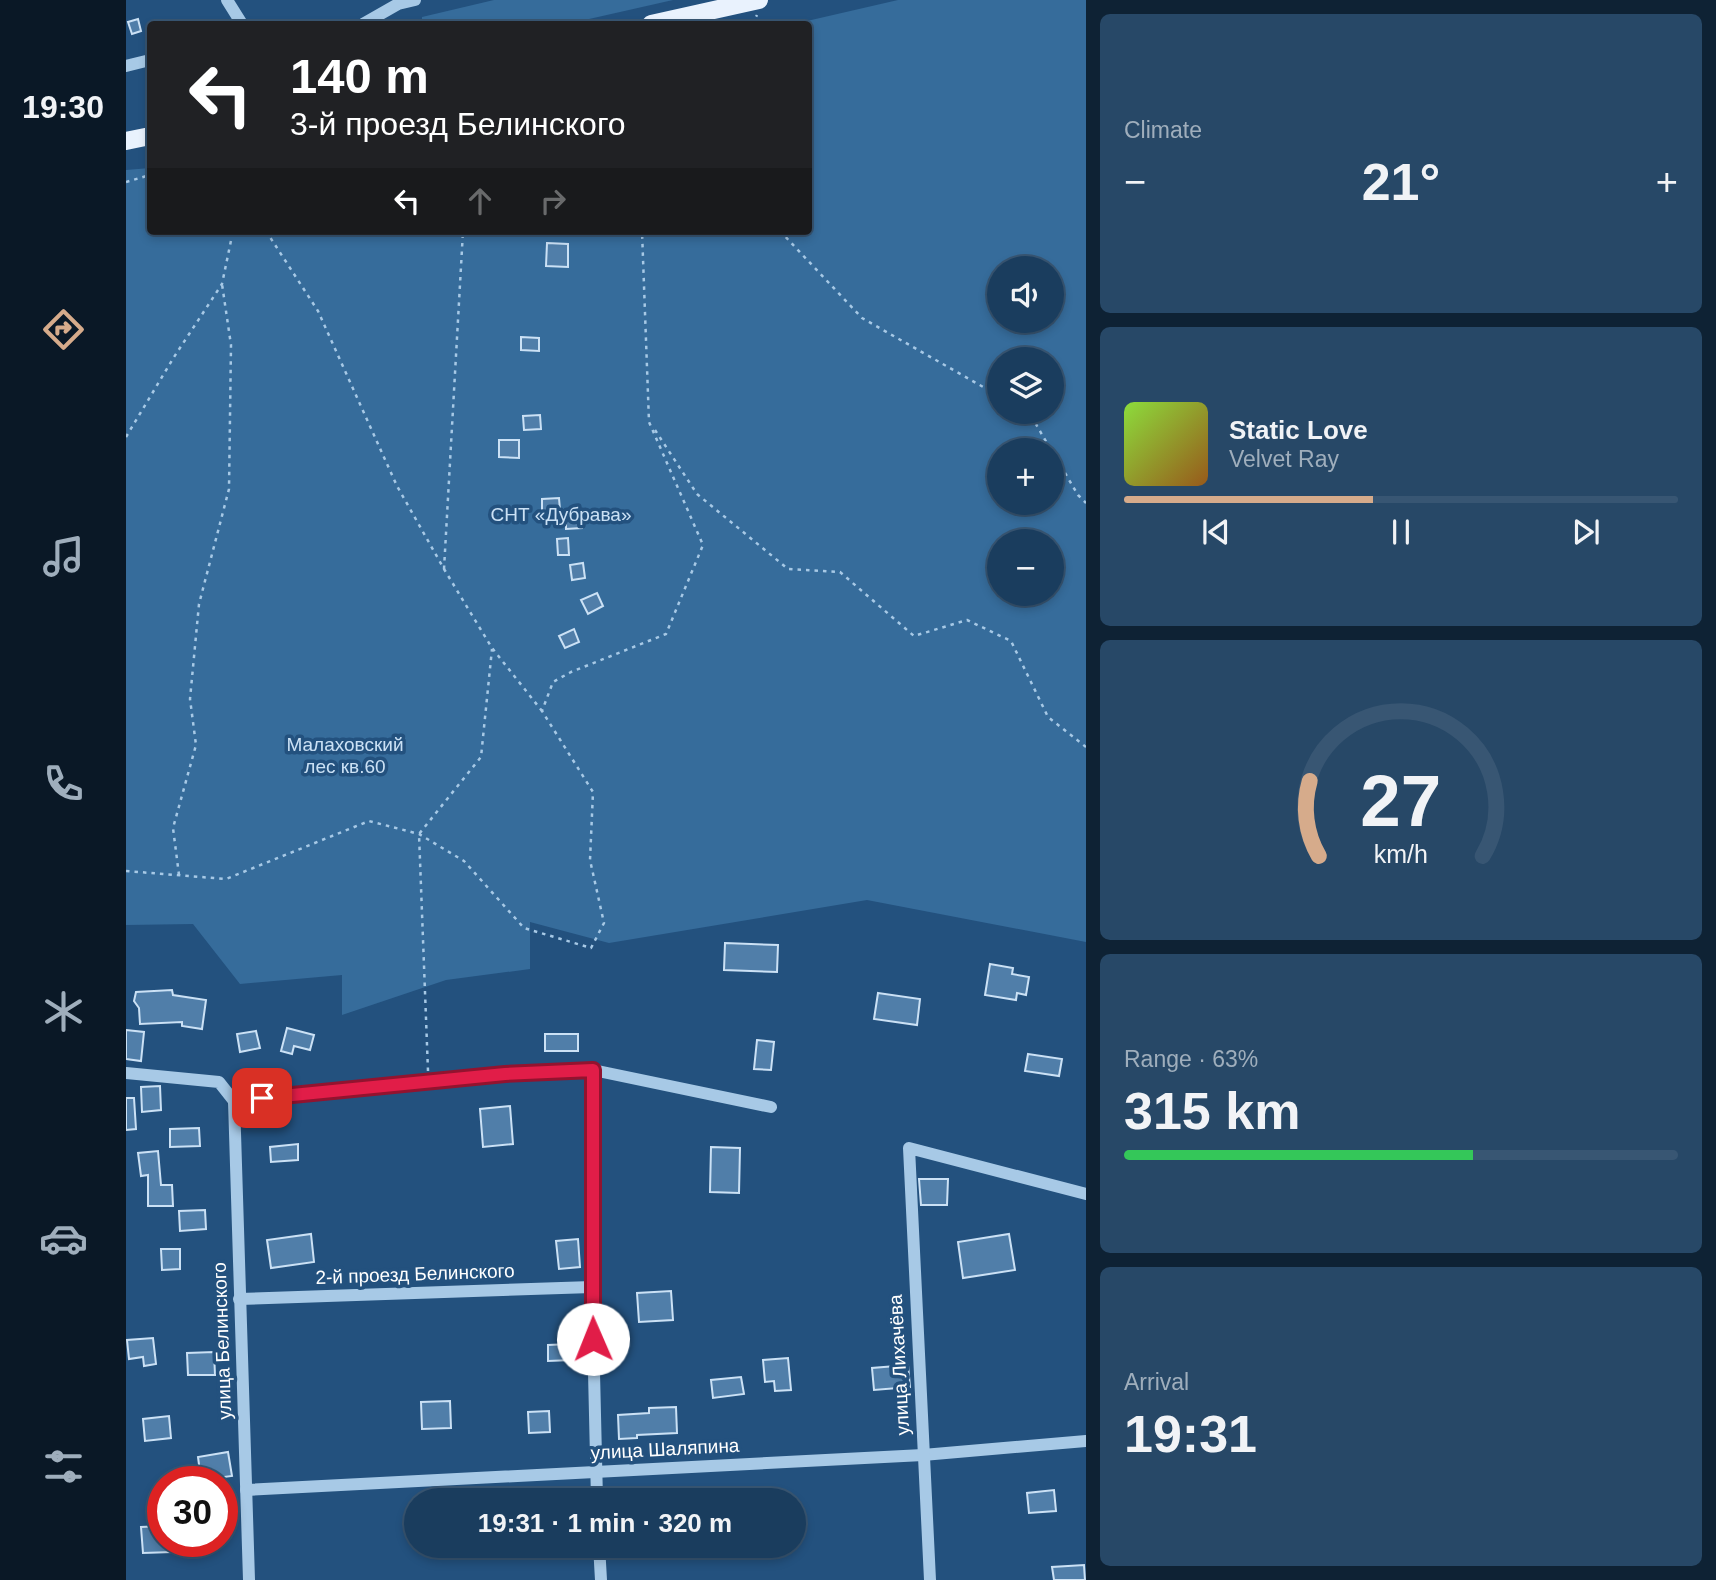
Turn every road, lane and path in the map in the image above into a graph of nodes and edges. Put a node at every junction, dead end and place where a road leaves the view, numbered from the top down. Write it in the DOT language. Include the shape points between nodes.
graph roads {
  1 [pos="227,0"];
  2 [pos="415,0"];
  3 [pos="759,0"];
  4 [pos="398,2"];
  5 [pos="240,21"];
  6 [pos="368,21"];
  7 [pos="664,21"];
  8 [pos="147,61"];
  9 [pos="126,66"];
  10 [pos="147,137"];
  11 [pos="126,141"];
  12 [pos="147,177"];
  13 [pos="126,182"];
  14 [pos="232,235"];
  15 [pos="269,235"];
  16 [pos="463,235"];
  17 [pos="642,235"];
  18 [pos="784,235"];
  19 [pos="222,284"];
  20 [pos="987,389"];
  21 [pos="649,422"];
  22 [pos="126,437"];
  23 [pos="1064,472"];
  24 [pos="1086,503"];
  25 [pos="444,569"];
  26 [pos="492,648"];
  27 [pos="542,711"];
  28 [pos="1086,747"];
  29 [pos="419,834"];
  30 [pos="126,871"];
  31 [pos="179,875"];
  32 [pos="593,1070"];
  33 [pos="126,1073"];
  34 [pos="428,1082"];
  35 [pos="234,1101"];
  36 [pos="771,1107"];
  37 [pos="1086,1194"];
  38 [pos="592,1287"];
  39 [pos="239,1299"];
  40 [pos="1086,1441"];
  41 [pos="923,1454"];
  42 [pos="596,1472"];
  43 [pos="597,1488"];
  44 [pos="246,1490"];
  45 [pos="600,1558"];
  46 [pos="249,1580"];
  47 [pos="601,1580"];
  48 [pos="930,1580"];
  1 -- 5 [label="street"];
  2 -- 4 [label="street"];
  3 -- 7 [label="main road"];
  4 -- 6 [label="street"];
  8 -- 9 [label="street"];
  10 -- 11 [label="main road"];
  12 -- 13 [label="path"];
  14 -- 19 [label="path"];
  15 -- 25 [label="path" via="318,311 397,486"];
  16 -- 25 [label="path"];
  17 -- 21 [label="path"];
  18 -- 20 [label="path" via="862,318"];
  19 -- 22 [label="path"];
  19 -- 31 [label="path" via="231,345 229,489 199,604 190,699 197,745 173,828"];
  21 -- 27 [label="path" via="703,545 666,634 553,682"];
  21 -- 28 [label="path" via="697,494 788,569 840,572 914,636 967,620 1011,641 1048,718"];
  23 -- 24 [label="path"];
  25 -- 26 [label="path"];
  26 -- 27 [label="path"];
  26 -- 29 [label="path" via="481,757"];
  27 -- 29 [label="path" via="593,792 590,860 604,923 592,948 524,928 464,861"];
  29 -- 31 [label="path" via="369,821 226,879"];
  29 -- 34 [label="path"];
  30 -- 31 [label="path"];
  32 -- 34 [label="street"];
  32 -- 36 [label="street"];
  32 -- 38 [label="street"];
  33 -- 35 [label="street" via="219,1082"];
  34 -- 35 [label="street"];
  35 -- 39 [label="street, улица Белинского"];
  37 -- 41 [label="street, улица Лихачёва" via="909,1148"];
  38 -- 39 [label="street, 2-й проезд Белинского"];
  38 -- 42 [label="street"];
  39 -- 44 [label="street, улица Белинского"];
  40 -- 41 [label="street, улица Шаляпина"];
  41 -- 42 [label="street, улица Шаляпина"];
  41 -- 48 [label="street, улица Лихачёва"];
  42 -- 43 [label="street"];
  42 -- 44 [label="street, улица Шаляпина"];
  44 -- 46 [label="street, улица Белинского"];
  45 -- 47 [label="street"];
}
